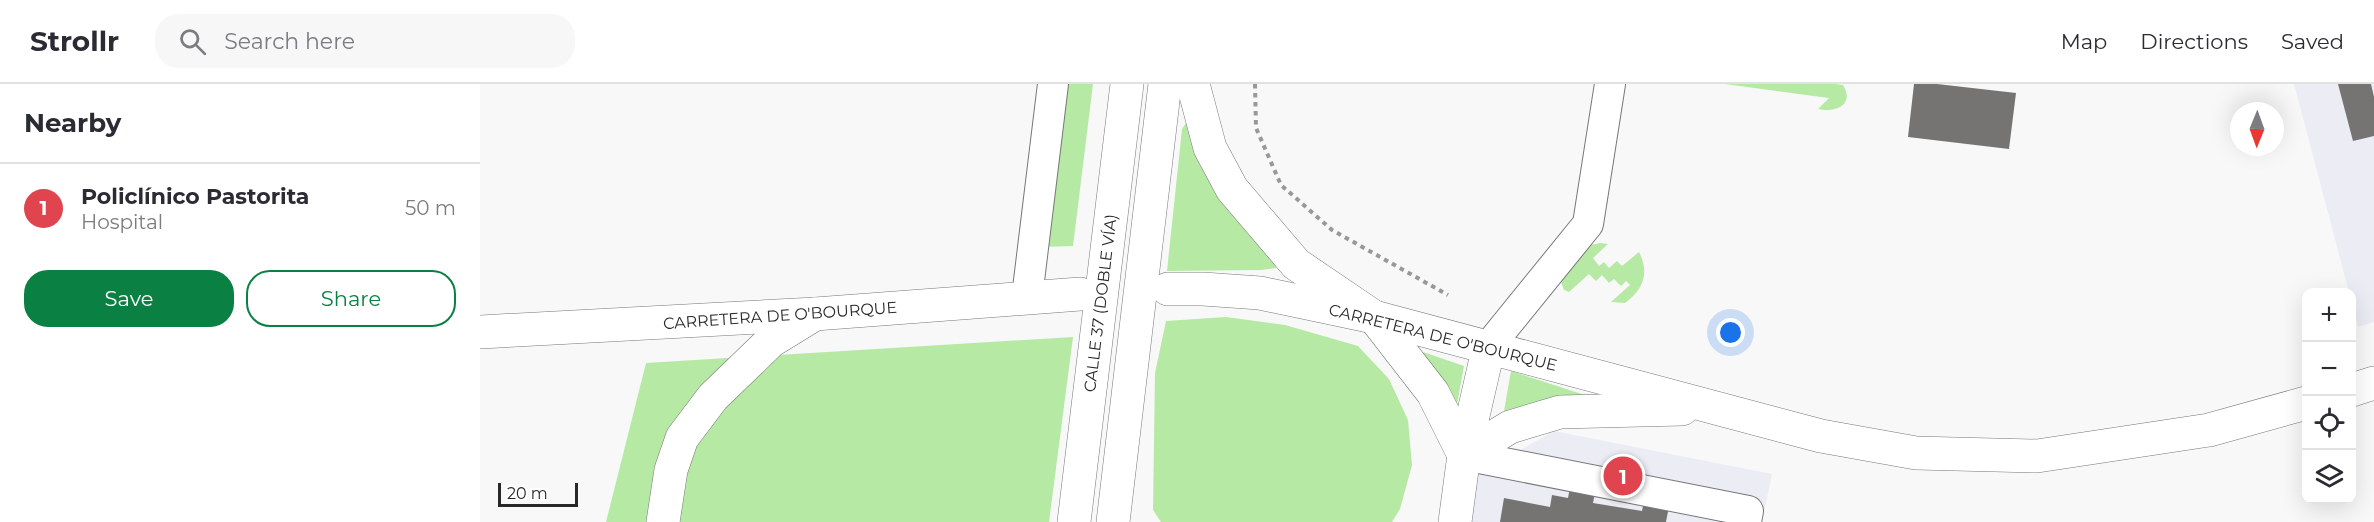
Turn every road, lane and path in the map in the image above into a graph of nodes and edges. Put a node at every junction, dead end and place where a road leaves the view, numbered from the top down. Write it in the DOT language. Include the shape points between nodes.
graph roads {
  1 [pos="1053,84"];
  2 [pos="1126,84"];
  3 [pos="1166,84"];
  4 [pos="1194,84"];
  5 [pos="1255,84"];
  6 [pos="1610,84"];
  7 [pos="1168,290"];
  8 [pos="1080,294"];
  9 [pos="1448,295"];
  10 [pos="1028,297"];
  11 [pos="815,314"];
  12 [pos="1374,317"];
  13 [pos="480,332"];
  14 [pos="1489,346"];
  15 [pos="2374,384"];
  16 [pos="2356,389"];
  17 [pos="2302,404"];
  18 [pos="1714,407"];
  19 [pos="1464,455"];
  20 [pos="1119,472"];
  21 [pos="663,522"];
  22 [pos="1074,522"];
  23 [pos="1113,522"];
  24 [pos="1130,522"];
  25 [pos="1455,522"];
  26 [pos="1746,522"];
  1 -- 10 [label="street"];
  2 -- 22 [label="main road, CALLE 37 (DOBLE VÍA)"];
  3 -- 20 [label="main road"];
  4 -- 12 [label="main road" via="1210,148 1232,189 1296,264"];
  5 -- 9 [label="path" via="1256,128 1281,185 1332,230"];
  6 -- 14 [label="street" via="1588,224"];
  7 -- 12 [label="main road, CARRETERA DE O'BOURQUE" via="1260,293"];
  8 -- 10 [label="main road, CARRETERA DE O'BOURQUE"];
  10 -- 11 [label="main road, CARRETERA DE O'BOURQUE"];
  11 -- 13 [label="main road, CARRETERA DE O'BOURQUE"];
  11 -- 21 [label="main road" via="771,341 694,421 682,438 671,470"];
  12 -- 14 [label="main road, CARRETERA DE O'BOURQUE"];
  12 -- 19 [label="main road" via="1433,393"];
  14 -- 18 [label="main road, CARRETERA DE O'BOURQUE"];
  14 -- 19 [label="main road"];
  15 -- 16 [label="main road"];
  17 -- 18 [label="main road, CARRETERA DE O'BOURQUE" via="2209,430 2037,456 1916,453 1821,436"];
  18 -- 19 [label="main road" via="1560,412 1510,427"];
  19 -- 25 [label="main road"];
  19 -- 26 [label="street" via="1748,510"];
  20 -- 23 [label="main road"];
  20 -- 24 [label="main road"];
}
